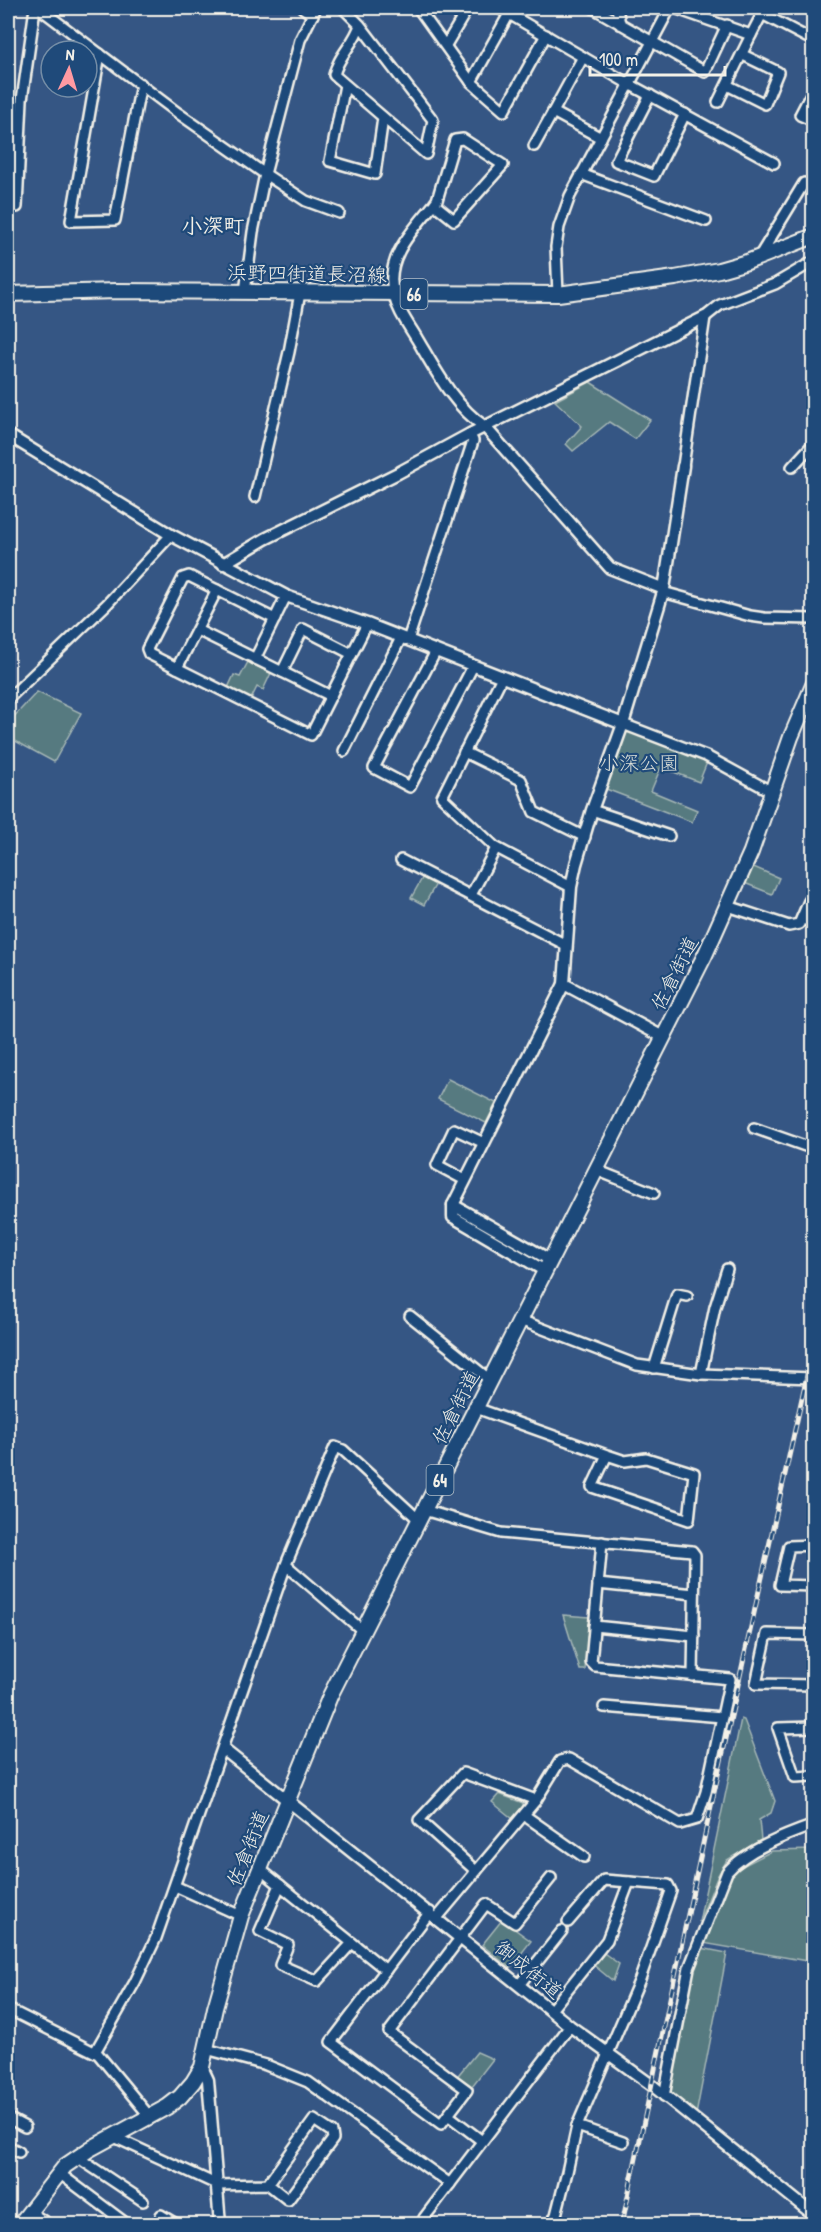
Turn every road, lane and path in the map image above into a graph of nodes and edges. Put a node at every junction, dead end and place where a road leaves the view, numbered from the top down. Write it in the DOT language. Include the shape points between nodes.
graph roads {
  1 [pos="37,8"];
  2 [pos="303,8"];
  3 [pos="343,8"];
  4 [pos="418,8"];
  5 [pos="468,8"];
  6 [pos="499,8"];
  7 [pos="593,8"];
  8 [pos="617,8"];
  9 [pos="672,8"];
  10 [pos="314,11"];
  11 [pos="509,14"];
  12 [pos="620,24"];
  13 [pos="360,25"];
  14 [pos="727,26"];
  15 [pos="546,35"];
  16 [pos="751,35"];
  17 [pos="813,41"];
  18 [pos="652,43"];
  19 [pos="446,45"];
  20 [pos="100,54"];
  21 [pos="743,55"];
  22 [pos="583,57"];
  23 [pos="471,82"];
  24 [pos="141,84"];
  25 [pos="629,84"];
  26 [pos="345,85"];
  27 [pos="727,85"];
  28 [pos="813,88"];
  29 [pos="650,95"];
  30 [pos="718,102"];
  31 [pos="553,112"];
  32 [pos="685,114"];
  33 [pos="383,118"];
  34 [pos="813,121"];
  35 [pos="600,138"];
  36 [pos="534,146"];
  37 [pos="774,163"];
  38 [pos="265,174"];
  39 [pos="581,174"];
  40 [pos="804,183"];
  41 [pos="434,204"];
  42 [pos="16,207"];
  43 [pos="339,213"];
  44 [pos="706,221"];
  45 [pos="813,236"];
  46 [pos="759,257"];
  47 [pos="813,261"];
  48 [pos="245,292"];
  49 [pos="300,293"];
  50 [pos="8,294"];
  51 [pos="394,294"];
  52 [pos="558,294"];
  53 [pos="705,317"];
  54 [pos="485,427"];
  55 [pos="470,434"];
  56 [pos="8,435"];
  57 [pos="813,443"];
  58 [pos="683,466"];
  59 [pos="792,467"];
  60 [pos="255,498"];
  61 [pos="171,535"];
  62 [pos="223,564"];
  63 [pos="217,590"];
  64 [pos="664,590"];
  65 [pos="285,596"];
  66 [pos="275,619"];
  67 [pos="813,620"];
  68 [pos="367,624"];
  69 [pos="197,630"];
  70 [pos="404,639"];
  71 [pos="435,651"];
  72 [pos="352,654"];
  73 [pos="255,658"];
  74 [pos="473,666"];
  75 [pos="177,669"];
  76 [pos="282,672"];
  77 [pos="502,677"];
  78 [pos="813,683"];
  79 [pos="331,696"];
  80 [pos="8,699"];
  81 [pos="622,724"];
  82 [pos="344,751"];
  83 [pos="464,752"];
  84 [pos="772,792"];
  85 [pos="592,810"];
  86 [pos="669,836"];
  87 [pos="585,837"];
  88 [pos="496,848"];
  89 [pos="402,860"];
  90 [pos="571,887"];
  91 [pos="471,894"];
  92 [pos="809,901"];
  93 [pos="729,906"];
  94 [pos="802,918"];
  95 [pos="813,924"];
  96 [pos="566,945"];
  97 [pos="564,984"];
  98 [pos="663,1037"];
  99 [pos="754,1128"];
  100 [pos="484,1143"];
  101 [pos="808,1146"];
  102 [pos="596,1170"];
  103 [pos="465,1180"];
  104 [pos="654,1193"];
  105 [pos="547,1265"];
  106 [pos="727,1269"];
  107 [pos="687,1296"];
  108 [pos="410,1316"];
  109 [pos="520,1320"];
  110 [pos="654,1368"];
  111 [pos="701,1374"];
  112 [pos="813,1378"];
  113 [pos="490,1380"];
  114 [pos="476,1408"];
  115 [pos="607,1455"];
  116 [pos="422,1515"];
  117 [pos="602,1542"];
  118 [pos="813,1545"];
  119 [pos="286,1565"];
  120 [pos="598,1584"];
  121 [pos="813,1586"];
  122 [pos="694,1594"];
  123 [pos="594,1626"];
  124 [pos="363,1631"];
  125 [pos="813,1635"];
  126 [pos="694,1636"];
  127 [pos="693,1676"];
  128 [pos="813,1685"];
  129 [pos="604,1707"];
  130 [pos="722,1717"];
  131 [pos="813,1728"];
  132 [pos="223,1749"];
  133 [pos="813,1776"];
  134 [pos="288,1799"];
  135 [pos="536,1800"];
  136 [pos="524,1815"];
  137 [pos="813,1825"];
  138 [pos="581,1852"];
  139 [pos="260,1869"];
  140 [pos="476,1871"];
  141 [pos="629,1882"];
  142 [pos="549,1884"];
  143 [pos="280,1885"];
  144 [pos="175,1886"];
  145 [pos="433,1915"];
  146 [pos="240,1916"];
  147 [pos="568,1922"];
  148 [pos="562,1930"];
  149 [pos="460,1936"];
  150 [pos="352,1943"];
  151 [pos="386,1970"];
  152 [pos="519,1984"];
  153 [pos="8,2009"];
  154 [pos="551,2010"];
  155 [pos="570,2026"];
  156 [pos="206,2049"];
  157 [pos="95,2052"];
  158 [pos="608,2053"];
  159 [pos="202,2067"];
  160 [pos="664,2096"];
  161 [pos="448,2115"];
  162 [pos="8,2118"];
  163 [pos="151,2118"];
  164 [pos="577,2126"];
  165 [pos="25,2127"];
  166 [pos="114,2137"];
  167 [pos="482,2141"];
  168 [pos="623,2142"];
  169 [pos="8,2146"];
  170 [pos="19,2152"];
  171 [pos="77,2157"];
  172 [pos="59,2174"];
  173 [pos="268,2184"];
  174 [pos="450,2184"];
  175 [pos="218,2185"];
  176 [pos="143,2201"];
  177 [pos="30,2212"];
  178 [pos="813,2214"];
  179 [pos="161,2215"];
  180 [pos="20,2224"];
  181 [pos="48,2224"];
  182 [pos="127,2224"];
  183 [pos="176,2224"];
  184 [pos="220,2224"];
  185 [pos="424,2224"];
  186 [pos="551,2224"];
  1 -- 20 [label="street"];
  1 -- 42 [label="street" via="22,100"];
  2 -- 10 [label="street"];
  3 -- 13 [label="street"];
  4 -- 19 [label="street"];
  5 -- 19 [label="street"];
  6 -- 11 [label="street"];
  7 -- 12 [label="street"];
  8 -- 12 [label="street"];
  9 -- 14 [label="street"];
  9 -- 18 [label="street"];
  10 -- 38 [label="street" via="300,40"];
  11 -- 15 [label="street"];
  11 -- 23 [label="street"];
  12 -- 18 [label="street"];
  13 -- 26 [label="street" via="357,36 337,63 334,75"];
  13 -- 33 [label="street" via="433,120 426,154"];
  14 -- 16 [label="street"];
  14 -- 18 [label="street" via="705,72"];
  15 -- 22 [label="street"];
  15 -- 23 [label="street" via="504,111"];
  16 -- 17 [label="street" via="762,14"];
  16 -- 21 [label="street"];
  18 -- 25 [label="street"];
  19 -- 23 [label="street"];
  20 -- 24 [label="street"];
  20 -- 24 [label="street" via="70,221 115,220"];
  21 -- 27 [label="street"];
  21 -- 27 [label="street" via="778,72 765,104"];
  22 -- 25 [label="street"];
  22 -- 31 [label="street"];
  24 -- 38 [label="street"];
  25 -- 29 [label="street"];
  25 -- 35 [label="street"];
  26 -- 33 [label="street"];
  26 -- 33 [label="street" via="330,161 375,174"];
  27 -- 30 [label="street"];
  28 -- 34 [label="street" via="800,115"];
  29 -- 32 [label="street"];
  29 -- 32 [label="street" via="616,161 654,176"];
  31 -- 35 [label="street"];
  31 -- 36 [label="street"];
  32 -- 37 [label="street"];
  35 -- 39 [label="street"];
  38 -- 43 [label="street" via="306,201"];
  38 -- 48 [label="street"];
  39 -- 44 [label="street"];
  39 -- 52 [label="street" via="559,227"];
  40 -- 46 [label="street"];
  41 -- 41 [label="street" via="454,140 463,139 503,165 454,220"];
  41 -- 51 [label="street" via="391,268"];
  45 -- 46 [label="main road, 浜野四街道長沼線 / 66"];
  46 -- 52 [label="main road, 浜野四街道長沼線 / 66" via="719,270"];
  47 -- 53 [label="street" via="775,284 720,305"];
  48 -- 49 [label="main road, 浜野四街道長沼線 / 66"];
  48 -- 50 [label="main road, 浜野四街道長沼線 / 66"];
  49 -- 51 [label="main road, 浜野四街道長沼線 / 66"];
  49 -- 60 [label="street"];
  51 -- 52 [label="main road, 浜野四街道長沼線 / 66"];
  51 -- 54 [label="street" via="448,391"];
  53 -- 54 [label="street"];
  53 -- 58 [label="street"];
  54 -- 55 [label="street"];
  54 -- 64 [label="street" via="610,568"];
  55 -- 62 [label="street"];
  55 -- 70 [label="street" via="473,441"];
  56 -- 61 [label="street"];
  57 -- 59 [label="street"];
  58 -- 64 [label="street"];
  61 -- 62 [label="street"];
  61 -- 80 [label="street" via="107,604"];
  62 -- 65 [label="street"];
  63 -- 66 [label="street"];
  63 -- 69 [label="street"];
  63 -- 75 [label="street" via="189,576 183,578 157,628 148,654"];
  64 -- 67 [label="street" via="750,616"];
  64 -- 81 [label="street"];
  65 -- 66 [label="street"];
  65 -- 68 [label="street"];
  66 -- 73 [label="street"];
  68 -- 70 [label="street"];
  68 -- 72 [label="street"];
  69 -- 73 [label="street"];
  69 -- 75 [label="street"];
  70 -- 71 [label="street"];
  70 -- 82 [label="street"];
  71 -- 74 [label="street"];
  71 -- 74 [label="street" via="374,768 410,787"];
  72 -- 76 [label="street" via="303,630"];
  72 -- 79 [label="street"];
  73 -- 76 [label="street"];
  74 -- 77 [label="street"];
  75 -- 79 [label="street" via="311,735"];
  76 -- 79 [label="street"];
  77 -- 81 [label="street"];
  77 -- 83 [label="street"];
  78 -- 84 [label="main road, 佐倉街道 / 64"];
  81 -- 84 [label="street" via="706,756"];
  81 -- 85 [label="street"];
  83 -- 87 [label="street" via="520,780 534,812"];
  83 -- 88 [label="street" via="442,797"];
  84 -- 93 [label="main road, 佐倉街道 / 64"];
  85 -- 86 [label="street"];
  85 -- 87 [label="street"];
  87 -- 90 [label="street"];
  88 -- 90 [label="street"];
  88 -- 91 [label="street"];
  89 -- 91 [label="street"];
  90 -- 96 [label="street"];
  91 -- 96 [label="street"];
  92 -- 94 [label="street"];
  93 -- 94 [label="street" via="789,926 799,924"];
  93 -- 98 [label="main road, 佐倉街道 / 64"];
  94 -- 95 [label="street"];
  96 -- 97 [label="street"];
  97 -- 98 [label="street"];
  97 -- 100 [label="street"];
  98 -- 102 [label="main road, 佐倉街道 / 64"];
  99 -- 101 [label="street"];
  100 -- 103 [label="street"];
  100 -- 103 [label="street" via="454,1129 437,1165"];
  102 -- 104 [label="street"];
  102 -- 105 [label="main road, 佐倉街道 / 64"];
  103 -- 105 [label="street" via="453,1205 453,1217"];
  105 -- 109 [label="main road, 佐倉街道 / 64"];
  106 -- 111 [label="street"];
  107 -- 110 [label="street" via="677,1294"];
  108 -- 113 [label="street"];
  109 -- 110 [label="street"];
  109 -- 113 [label="main road, 佐倉街道 / 64"];
  110 -- 111 [label="street"];
  111 -- 112 [label="street"];
  113 -- 114 [label="main road, 佐倉街道 / 64"];
  114 -- 115 [label="street"];
  114 -- 116 [label="main road, 佐倉街道 / 64"];
  115 -- 115 [label="street" via="625,1461 646,1458 694,1473 689,1520 592,1487"];
  116 -- 117 [label="street" via="501,1533"];
  116 -- 119 [label="street" via="343,1450 335,1448"];
  116 -- 124 [label="main road, 佐倉街道 / 64"];
  117 -- 120 [label="street"];
  117 -- 122 [label="street" via="692,1551"];
  118 -- 121 [label="street" via="789,1546 780,1585"];
  119 -- 124 [label="street"];
  119 -- 132 [label="street"];
  120 -- 122 [label="street"];
  120 -- 123 [label="street"];
  122 -- 126 [label="street"];
  123 -- 126 [label="street"];
  123 -- 127 [label="street" via="591,1662 595,1666"];
  124 -- 134 [label="main road, 佐倉街道 / 64" via="330,1696"];
  125 -- 128 [label="street" via="767,1634 756,1684"];
  126 -- 127 [label="street"];
  127 -- 130 [label="street" via="730,1679"];
  129 -- 130 [label="street"];
  130 -- 135 [label="street" via="706,1792 697,1819 689,1823 680,1824 569,1759 561,1761"];
  131 -- 133 [label="street" via="778,1728 795,1777"];
  132 -- 134 [label="street, 御成街道"];
  132 -- 144 [label="street"];
  134 -- 139 [label="main road, 佐倉街道 / 64"];
  134 -- 145 [label="street, 御成街道"];
  135 -- 136 [label="street"];
  135 -- 140 [label="street" via="463,1773 419,1820"];
  136 -- 138 [label="street"];
  136 -- 140 [label="street"];
  137 -- 160 [label="street" via="785,1835 734,1863 727,1872 689,1968"];
  139 -- 143 [label="street"];
  139 -- 146 [label="main road, 佐倉街道 / 64"];
  140 -- 145 [label="street"];
  141 -- 147 [label="street" via="604,1880"];
  141 -- 154 [label="street" via="607,1940"];
  141 -- 158 [label="street" via="668,1885 671,1891 640,1979"];
  142 -- 149 [label="street" via="515,1923 486,1904"];
  143 -- 150 [label="street"];
  143 -- 150 [label="street" via="260,1930 288,1945 280,1965 317,1981"];
  144 -- 146 [label="street"];
  144 -- 157 [label="street" via="144,1964"];
  145 -- 149 [label="street, 御成街道"];
  145 -- 151 [label="street"];
  146 -- 156 [label="main road, 佐倉街道 / 64"];
  148 -- 152 [label="street"];
  149 -- 152 [label="street, 御成街道"];
  149 -- 161 [label="street" via="389,2032 467,2090"];
  150 -- 151 [label="street"];
  151 -- 161 [label="street" via="331,2042 441,2124"];
  152 -- 154 [label="street, 御成街道"];
  153 -- 157 [label="street"];
  154 -- 155 [label="street, 御成街道"];
  155 -- 158 [label="street, 御成街道"];
  155 -- 167 [label="street"];
  156 -- 159 [label="main road, 佐倉街道 / 64"];
  156 -- 174 [label="street" via="266,2065 308,2082"];
  157 -- 163 [label="street"];
  158 -- 160 [label="street, 御成街道"];
  158 -- 164 [label="street"];
  159 -- 163 [label="main road, 佐倉街道 / 64" via="180,2097"];
  159 -- 175 [label="street" via="208,2079"];
  160 -- 178 [label="street, 御成街道"];
  161 -- 167 [label="street"];
  162 -- 165 [label="street"];
  163 -- 166 [label="main road, 佐倉街道 / 64"];
  164 -- 168 [label="street"];
  164 -- 186 [label="street"];
  166 -- 171 [label="main road, 佐倉街道 / 64"];
  166 -- 175 [label="street"];
  167 -- 174 [label="street"];
  169 -- 170 [label="street"];
  171 -- 172 [label="main road, 佐倉街道 / 64"];
  171 -- 176 [label="street"];
  172 -- 177 [label="main road, 佐倉街道 / 64"];
  172 -- 182 [label="street"];
  173 -- 173 [label="street" via="314,2120 332,2132 333,2139 288,2200"];
  173 -- 175 [label="street"];
  174 -- 185 [label="street" via="424,2218"];
  175 -- 184 [label="street"];
  177 -- 180 [label="main road, 佐倉街道 / 64"];
  177 -- 181 [label="street"];
  179 -- 183 [label="street"];
}
